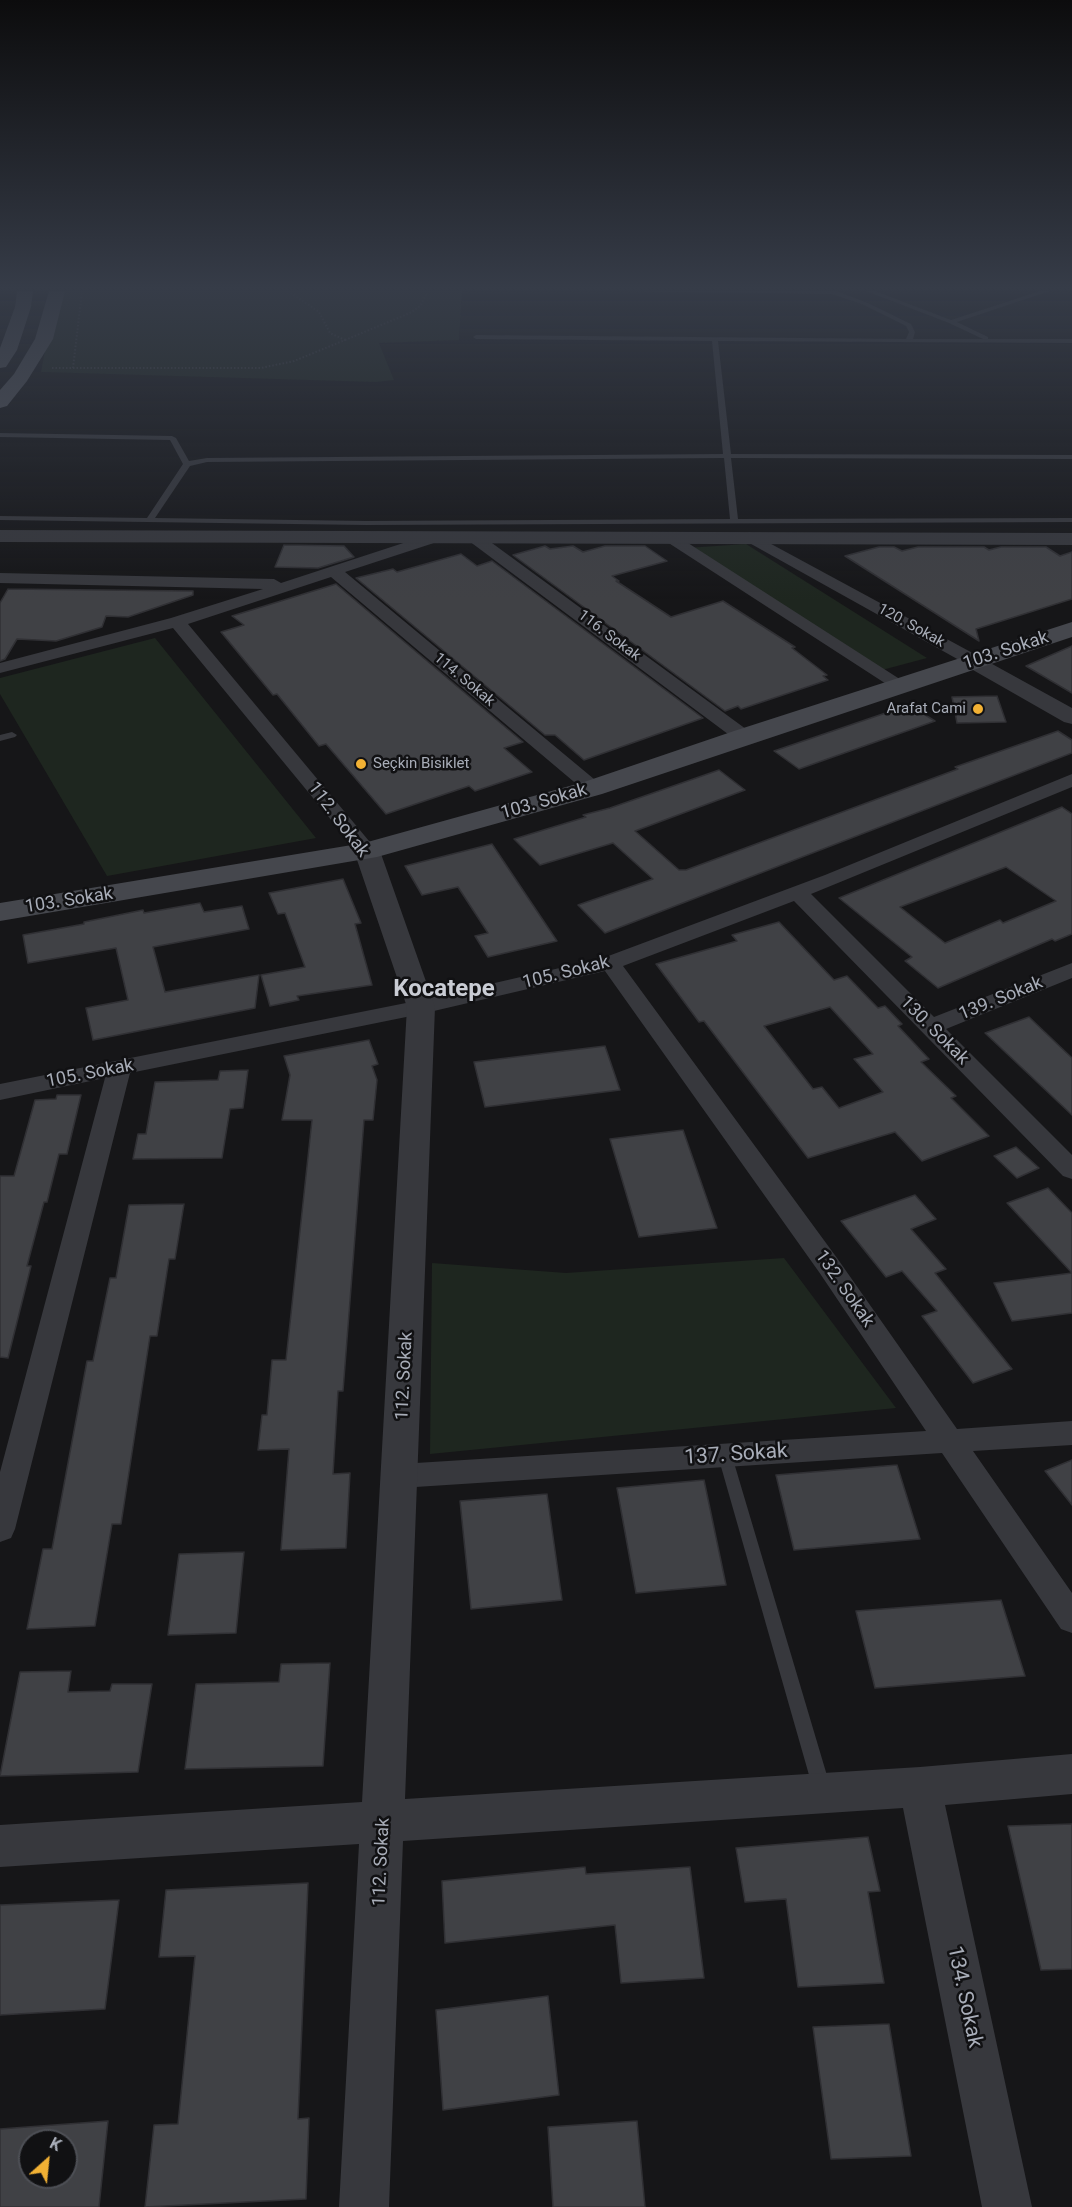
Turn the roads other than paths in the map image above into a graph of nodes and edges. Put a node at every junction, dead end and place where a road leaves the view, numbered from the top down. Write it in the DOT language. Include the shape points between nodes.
graph roads {
  1 [pos="721,394"];
  2 [pos="0,435"];
  3 [pos="728,456"];
  4 [pos="1072,457"];
  5 [pos="187,464"];
  6 [pos="0,518"];
  7 [pos="1072,519"];
  8 [pos="734,520"];
  9 [pos="149,521"];
  10 [pos="0,536"];
  11 [pos="669,537"];
  12 [pos="749,537"];
  13 [pos="434,538"];
  14 [pos="475,538"];
  15 [pos="1072,539"];
  16 [pos="334,571"];
  17 [pos="0,578"];
  18 [pos="293,584"];
  19 [pos="177,622"];
  20 [pos="1072,629"];
  21 [pos="974,661"];
  22 [pos="0,668"];
  23 [pos="900,685"];
  24 [pos="1072,717"];
  25 [pos="12,735"];
  26 [pos="743,736"];
  27 [pos="0,738"];
  28 [pos="1072,780"];
  29 [pos="594,788"];
  30 [pos="367,851"];
  31 [pos="797,892"];
  32 [pos="0,912"];
  33 [pos="610,963"];
  34 [pos="1072,970"];
  35 [pos="421,1008"];
  36 [pos="930,1027"];
  37 [pos="120,1068"];
  38 [pos="0,1092"];
  39 [pos="1072,1170"];
  40 [pos="1072,1433"];
  41 [pos="949,1441"];
  42 [pos="726,1456"];
  43 [pos="400,1476"];
  44 [pos="0,1529"];
  45 [pos="1072,1618"];
  46 [pos="1072,1774"];
  47 [pos="920,1787"];
  48 [pos="823,1793"];
  49 [pos="384,1821"];
  50 [pos="0,1846"];
  51 [pos="363,2207"];
  52 [pos="1007,2207"];
  1 -- 3 [label="lane"];
  2 -- 5 [label="lane" via="172,438"];
  3 -- 4 [label="lane"];
  3 -- 5 [label="lane" via="207,460"];
  3 -- 8 [label="lane"];
  5 -- 9 [label="lane"];
  6 -- 9 [label="lane"];
  7 -- 8 [label="lane"];
  8 -- 9 [label="lane"];
  10 -- 13 [label="street"];
  11 -- 12 [label="street"];
  11 -- 14 [label="street"];
  11 -- 23 [label="street"];
  12 -- 15 [label="street"];
  12 -- 21 [label="street, 120. Sokak"];
  13 -- 14 [label="street"];
  13 -- 16 [label="street"];
  14 -- 26 [label="street, 116. Sokak"];
  16 -- 18 [label="street"];
  16 -- 29 [label="street, 114. Sokak"];
  17 -- 18 [label="street"];
  18 -- 19 [label="street"];
  19 -- 22 [label="street"];
  19 -- 30 [label="street, 112. Sokak"];
  20 -- 21 [label="main road, 103. Sokak"];
  21 -- 23 [label="main road, 103. Sokak"];
  21 -- 24 [label="street, 120. Sokak"];
  23 -- 26 [label="main road, 103. Sokak"];
  25 -- 27 [label="lane"];
  26 -- 29 [label="main road, 103. Sokak"];
  28 -- 31 [label="street, 105. Sokak"];
  29 -- 30 [label="main road, 103. Sokak"];
  30 -- 32 [label="main road, 103. Sokak"];
  30 -- 35 [label="street, 112. Sokak"];
  31 -- 33 [label="street, 105. Sokak"];
  31 -- 36 [label="street, 130. Sokak"];
  33 -- 35 [label="street, 105. Sokak"];
  33 -- 41 [label="street, 132. Sokak" via="828,1265"];
  34 -- 36 [label="street, 139. Sokak"];
  35 -- 37 [label="street, 105. Sokak"];
  35 -- 43 [label="street, 112. Sokak"];
  36 -- 39 [label="street, 130. Sokak"];
  37 -- 38 [label="street, 105. Sokak"];
  37 -- 44 [label="street"];
  40 -- 41 [label="street, 137. Sokak"];
  41 -- 42 [label="street, 137. Sokak"];
  41 -- 45 [label="street, 132. Sokak"];
  42 -- 43 [label="street, 137. Sokak"];
  42 -- 48 [label="lane"];
  43 -- 49 [label="street, 112. Sokak"];
  46 -- 47 [label="street"];
  47 -- 48 [label="street"];
  47 -- 52 [label="street, 134. Sokak"];
  48 -- 49 [label="street"];
  49 -- 50 [label="street"];
  49 -- 51 [label="street, 112. Sokak"];
}
